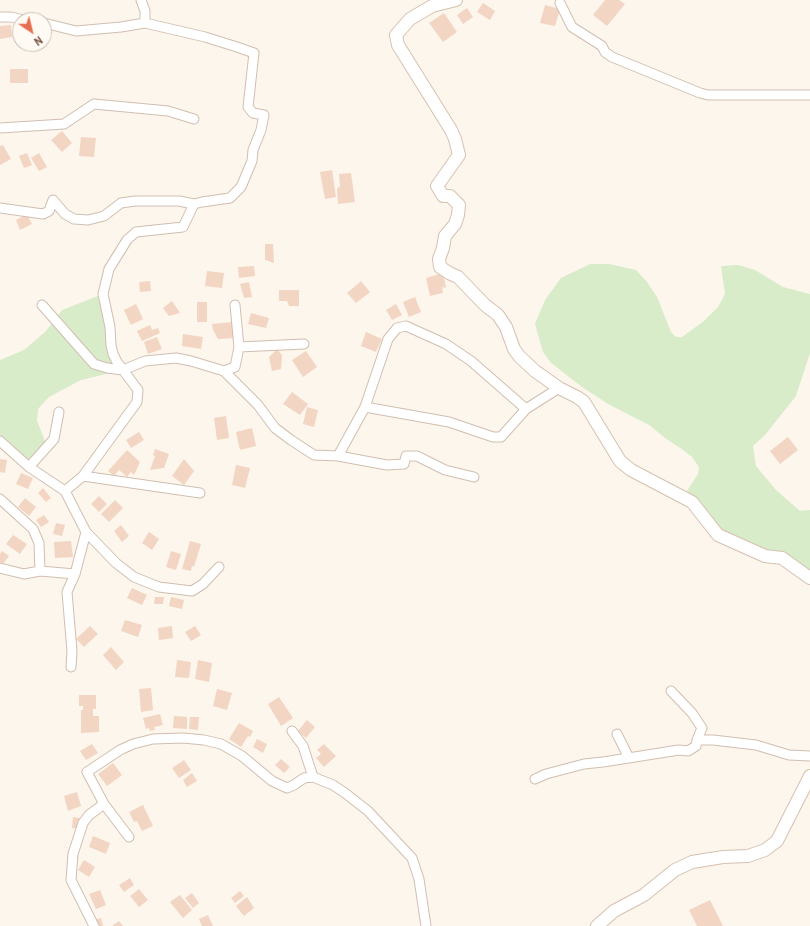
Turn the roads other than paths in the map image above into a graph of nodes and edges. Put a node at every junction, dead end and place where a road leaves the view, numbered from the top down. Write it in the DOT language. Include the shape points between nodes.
graph roads {
  1 [pos="141,0"];
  2 [pos="456,0"];
  3 [pos="560,3"];
  4 [pos="0,17"];
  5 [pos="12,17"];
  6 [pos="145,23"];
  7 [pos="52,25"];
  8 [pos="810,95"];
  9 [pos="194,119"];
  10 [pos="0,128"];
  11 [pos="194,204"];
  12 [pos="0,208"];
  13 [pos="42,305"];
  14 [pos="235,305"];
  15 [pos="304,344"];
  16 [pos="239,347"];
  17 [pos="123,370"];
  18 [pos="224,371"];
  19 [pos="559,388"];
  20 [pos="364,407"];
  21 [pos="526,409"];
  22 [pos="59,412"];
  23 [pos="0,441"];
  24 [pos="338,456"];
  25 [pos="29,467"];
  26 [pos="83,476"];
  27 [pos="474,477"];
  28 [pos="65,491"];
  29 [pos="200,493"];
  30 [pos="0,499"];
  31 [pos="86,532"];
  32 [pos="219,567"];
  33 [pos="0,568"];
  34 [pos="40,571"];
  35 [pos="76,574"];
  36 [pos="810,578"];
  37 [pos="71,667"];
  38 [pos="671,691"];
  39 [pos="292,731"];
  40 [pos="617,734"];
  41 [pos="697,740"];
  42 [pos="810,756"];
  43 [pos="629,758"];
  44 [pos="810,776"];
  45 [pos="313,777"];
  46 [pos="535,779"];
  47 [pos="104,804"];
  48 [pos="129,838"];
  49 [pos="94,926"];
  50 [pos="426,926"];
  51 [pos="597,926"];
  1 -- 6 [label="street" via="145,11"];
  2 -- 19 [label="street" via="432,6 410,19 396,35 398,45 451,130 459,155 437,186 443,196 450,196 459,205 455,224 445,236 444,248 439,259 440,267 458,277 498,315 506,327 514,349 534,371"];
  3 -- 8 [label="street" via="572,27 602,46 612,57 700,94"];
  4 -- 5 [label="street"];
  6 -- 7 [label="street" via="76,31"];
  6 -- 11 [label="street" via="205,37 254,54 248,107 253,113 264,115 252,161 241,186 230,198"];
  9 -- 10 [label="street" via="168,111 94,104 64,124"];
  11 -- 12 [label="street" via="179,201 121,203 104,216 88,220 74,219 65,214 53,200 49,212 43,214"];
  11 -- 17 [label="street" via="182,227 136,232 127,240 109,269 103,294 113,354"];
  13 -- 17 [label="street" via="94,364"];
  14 -- 16 [label="street"];
  15 -- 16 [label="street"];
  16 -- 18 [label="street" via="235,367"];
  17 -- 18 [label="street" via="145,361 176,358"];
  17 -- 26 [label="street" via="138,390 137,402"];
  18 -- 24 [label="street" via="258,405 276,428 291,440 314,455"];
  19 -- 21 [label="street"];
  19 -- 36 [label="street" via="584,402 620,461 630,470 692,502 718,535 765,556 782,558"];
  20 -- 21 [label="street" via="449,422 493,437 501,437"];
  20 -- 21 [label="street" via="388,339 397,328 406,326 446,344 472,361"];
  20 -- 24 [label="street"];
  22 -- 25 [label="street" via="54,439"];
  23 -- 25 [label="street"];
  24 -- 27 [label="street" via="387,464 404,464 406,456 417,456 445,470"];
  25 -- 28 [label="street"];
  26 -- 28 [label="street"];
  26 -- 29 [label="street"];
  28 -- 31 [label="street"];
  30 -- 34 [label="street" via="33,529 39,542"];
  31 -- 32 [label="street" via="116,563 134,577 160,587 192,591 203,584"];
  31 -- 35 [label="street"];
  33 -- 34 [label="street" via="24,574"];
  34 -- 35 [label="street"];
  35 -- 37 [label="street" via="67,592"];
  38 -- 41 [label="street" via="702,728"];
  39 -- 45 [label="street" via="302,746"];
  40 -- 43 [label="street"];
  41 -- 42 [label="street" via="756,745 789,755"];
  41 -- 43 [label="street" via="696,746 688,751 679,750"];
  43 -- 46 [label="street" via="584,764"];
  44 -- 51 [label="street" via="777,841 766,850 748,856 692,862 675,870 644,895 614,911"];
  45 -- 47 [label="street" via="304,778 287,788 272,781 242,756 221,744 183,738 153,739 120,750 87,772"];
  45 -- 50 [label="street" via="333,785 357,802 378,820 412,858 419,878"];
  47 -- 48 [label="street"];
  47 -- 49 [label="street" via="83,823 73,854 71,880"];
}
